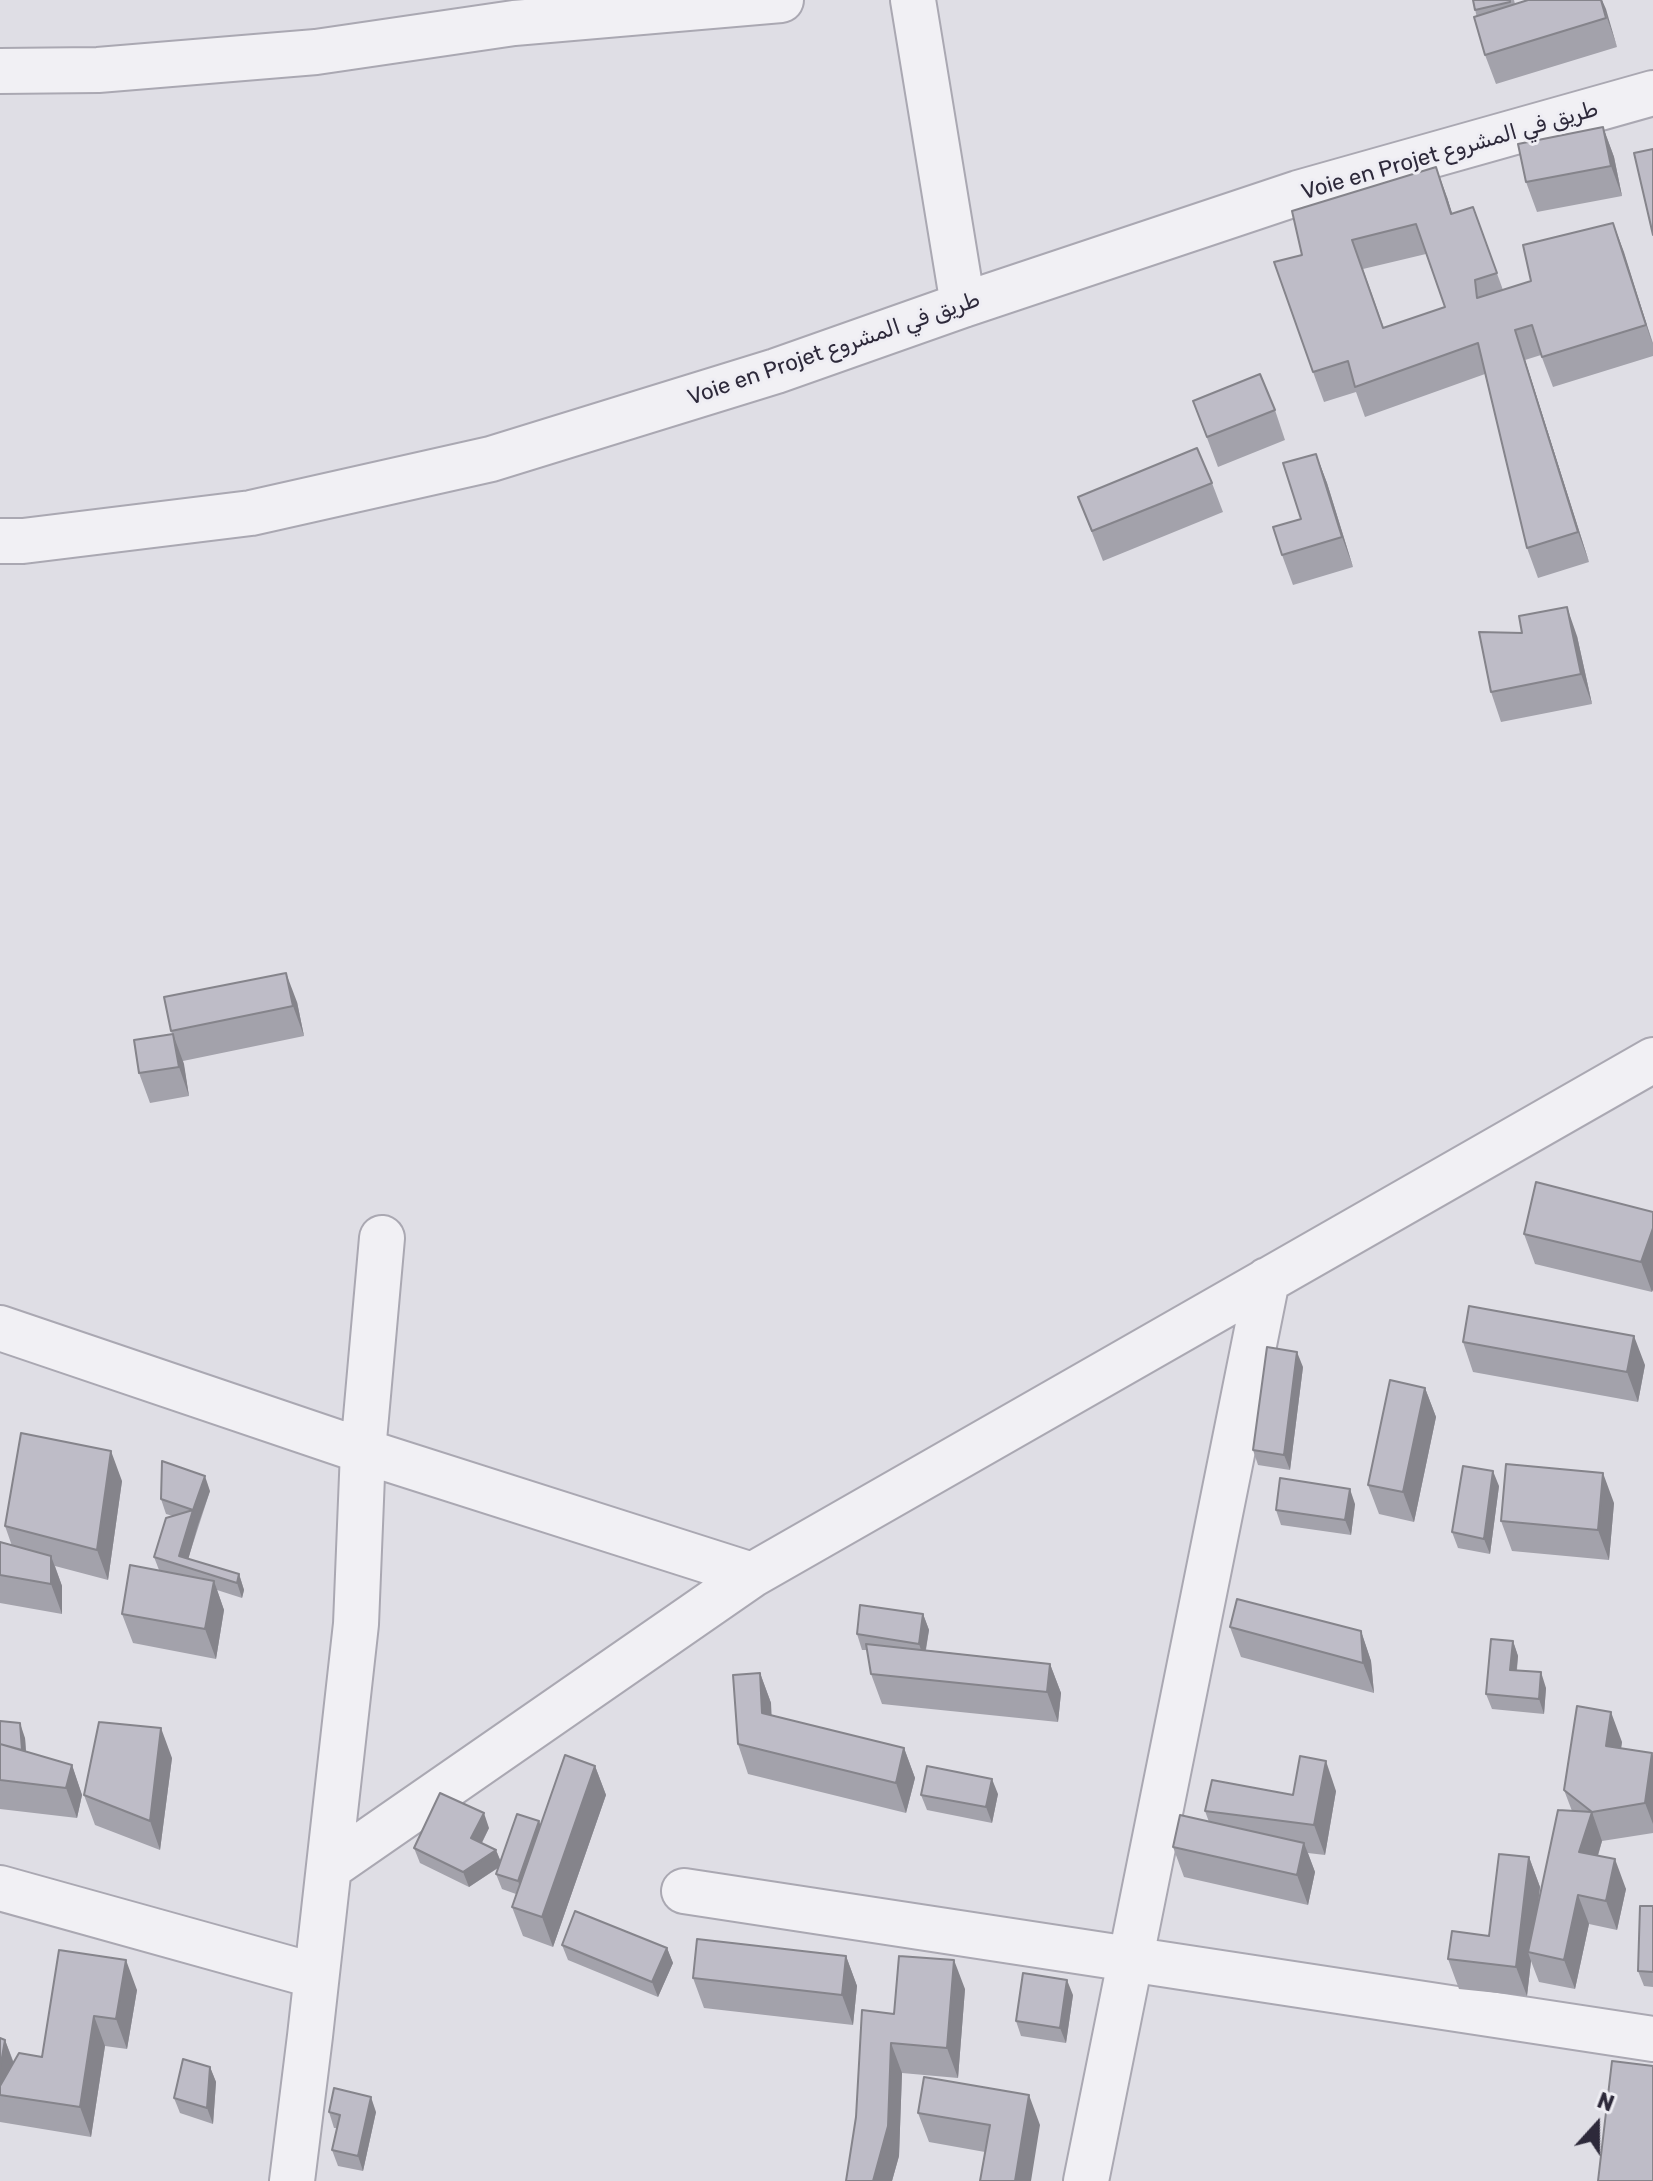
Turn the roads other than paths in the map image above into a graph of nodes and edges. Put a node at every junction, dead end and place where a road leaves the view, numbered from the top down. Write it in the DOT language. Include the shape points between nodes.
graph roads {
  1 [pos="781,0"];
  2 [pos="913,0"];
  3 [pos="0,71"];
  4 [pos="1653,93"];
  5 [pos="963,305"];
  6 [pos="0,541"];
  7 [pos="1653,1060"];
  8 [pos="382,1238"];
  9 [pos="1267,1280"];
  10 [pos="0,1328"];
  11 [pos="363,1451"];
  12 [pos="752,1575"];
  13 [pos="329,1868"];
  14 [pos="0,1888"];
  15 [pos="684,1891"];
  16 [pos="1131,1959"];
  17 [pos="316,1976"];
  18 [pos="1653,2039"];
  19 [pos="292,2181"];
  20 [pos="1086,2181"];
  1 -- 3 [label="street" via="514,23 316,52 98,70"];
  2 -- 5 [label="street"];
  4 -- 5 [label="street, Voie en Projet طريق في المشروع" via="1298,193"];
  5 -- 6 [label="street, Voie en Projet طريق في المشروع" via="776,371 491,459 251,513"];
  7 -- 9 [label="street"];
  8 -- 11 [label="street"];
  9 -- 12 [label="street"];
  9 -- 16 [label="street"];
  10 -- 11 [label="street"];
  11 -- 12 [label="street"];
  11 -- 13 [label="street" via="356,1624"];
  12 -- 13 [label="street"];
  13 -- 17 [label="street"];
  14 -- 17 [label="street"];
  15 -- 16 [label="street"];
  16 -- 18 [label="street"];
  16 -- 20 [label="street"];
  17 -- 19 [label="street"];
}
